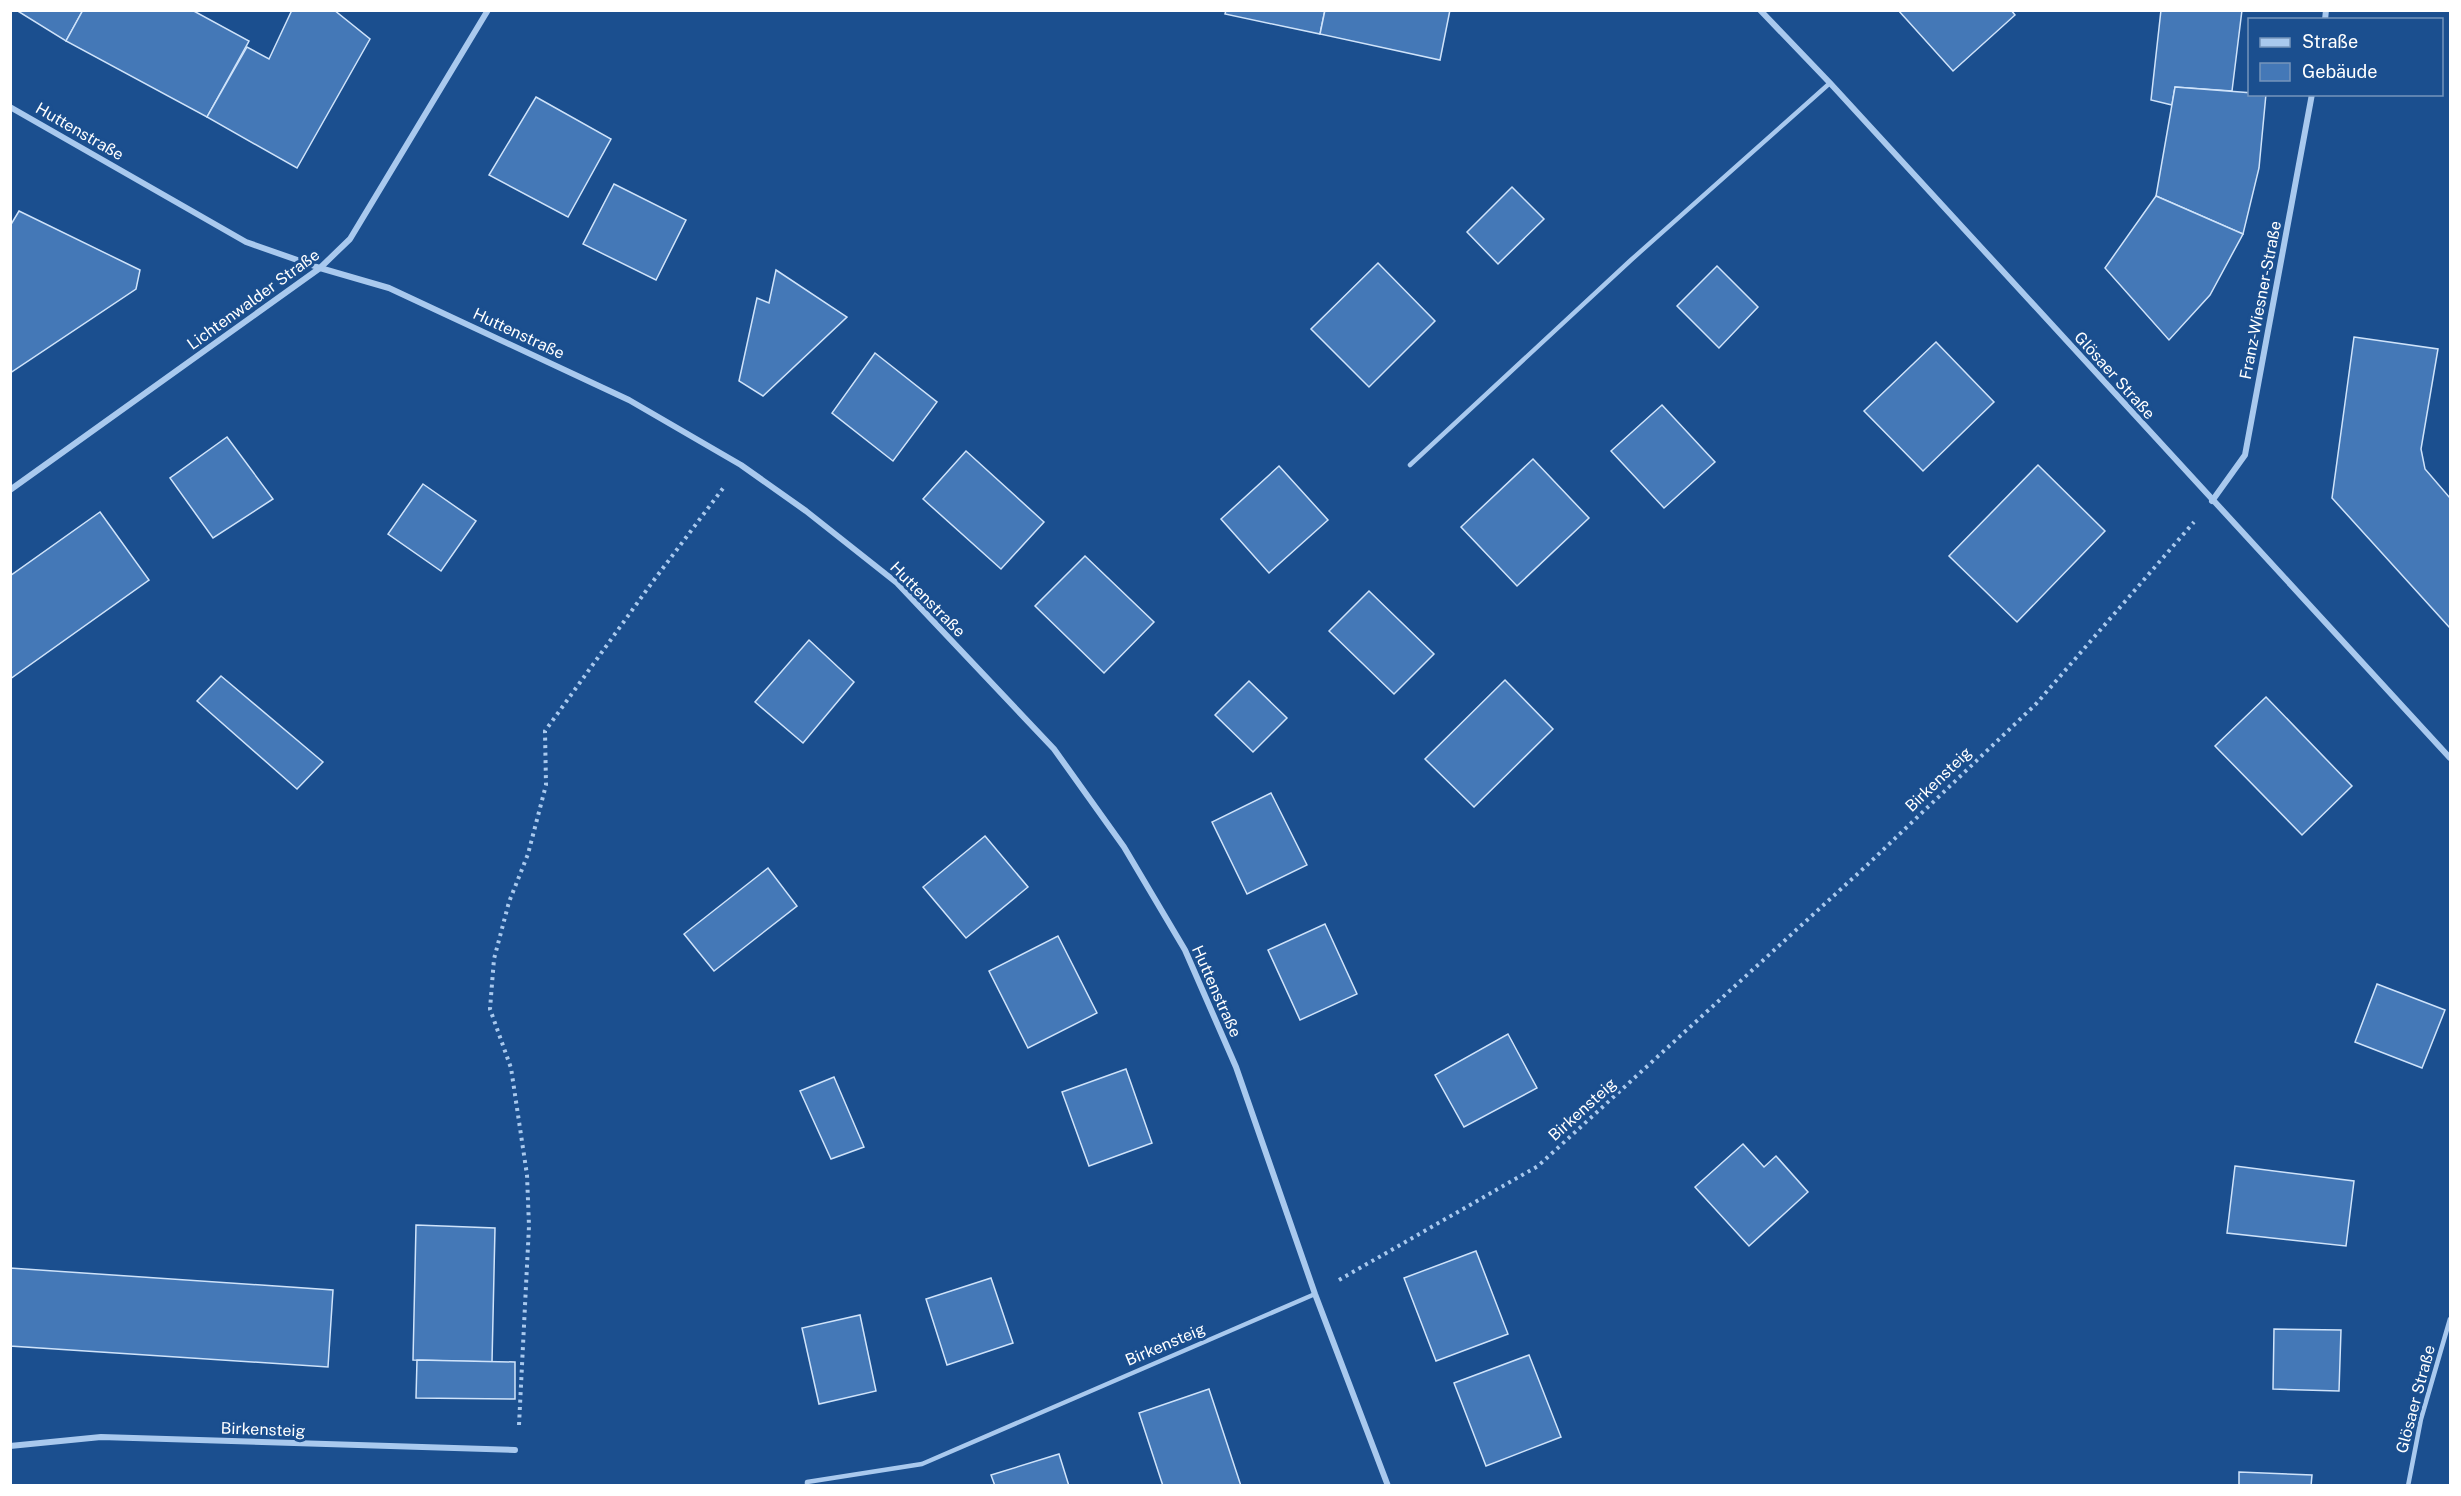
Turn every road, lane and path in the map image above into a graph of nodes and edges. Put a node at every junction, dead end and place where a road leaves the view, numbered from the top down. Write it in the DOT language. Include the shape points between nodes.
graph roads {
  1 [pos="488,10"];
  2 [pos="1760,10"];
  3 [pos="1830,83"];
  4 [pos="2312,96"];
  5 [pos="10,107"];
  6 [pos="320,268"];
  7 [pos="741,465"];
  8 [pos="1410,465"];
  9 [pos="10,490"];
  10 [pos="2212,501"];
  11 [pos="2451,758"];
  12 [pos="1316,1294"];
  13 [pos="2451,1319"];
  14 [pos="10,1446"];
  15 [pos="515,1450"];
  16 [pos="807,1485"];
  17 [pos="1388,1485"];
  18 [pos="2408,1485"];
  1 -- 6 [label="street, Lichtenwalder Straße" via="350,239"];
  2 -- 3 [label="street, Glösaer Straße"];
  3 -- 8 [label="lane"];
  3 -- 10 [label="street, Glösaer Straße"];
  4 -- 10 [label="street, Franz-Wiesner-Straße" via="2245,455"];
  5 -- 6 [label="street, Huttenstraße" via="246,242"];
  6 -- 7 [label="street, Huttenstraße" via="389,288 527,352 629,400"];
  6 -- 9 [label="street, Lichtenwalder Straße"];
  7 -- 12 [label="street, Huttenstraße" via="897,583 1054,749 1124,847 1185,950 1236,1067"];
  7 -- 15 [label="path" via="545,732 546,785 528,854 508,902 494,959 490,1009 511,1068 527,1175 529,1226 520,1419"];
  10 -- 11 [label="street, Glösaer Straße"];
  10 -- 12 [label="path, Birkensteig" via="2036,704 1838,892 1538,1166"];
  12 -- 16 [label="lane, Birkensteig" via="922,1464"];
  12 -- 17 [label="street, Huttenstraße"];
  13 -- 18 [label="lane, Glösaer Straße" via="2421,1419"];
  14 -- 15 [label="street, Birkensteig" via="101,1437"];
}
